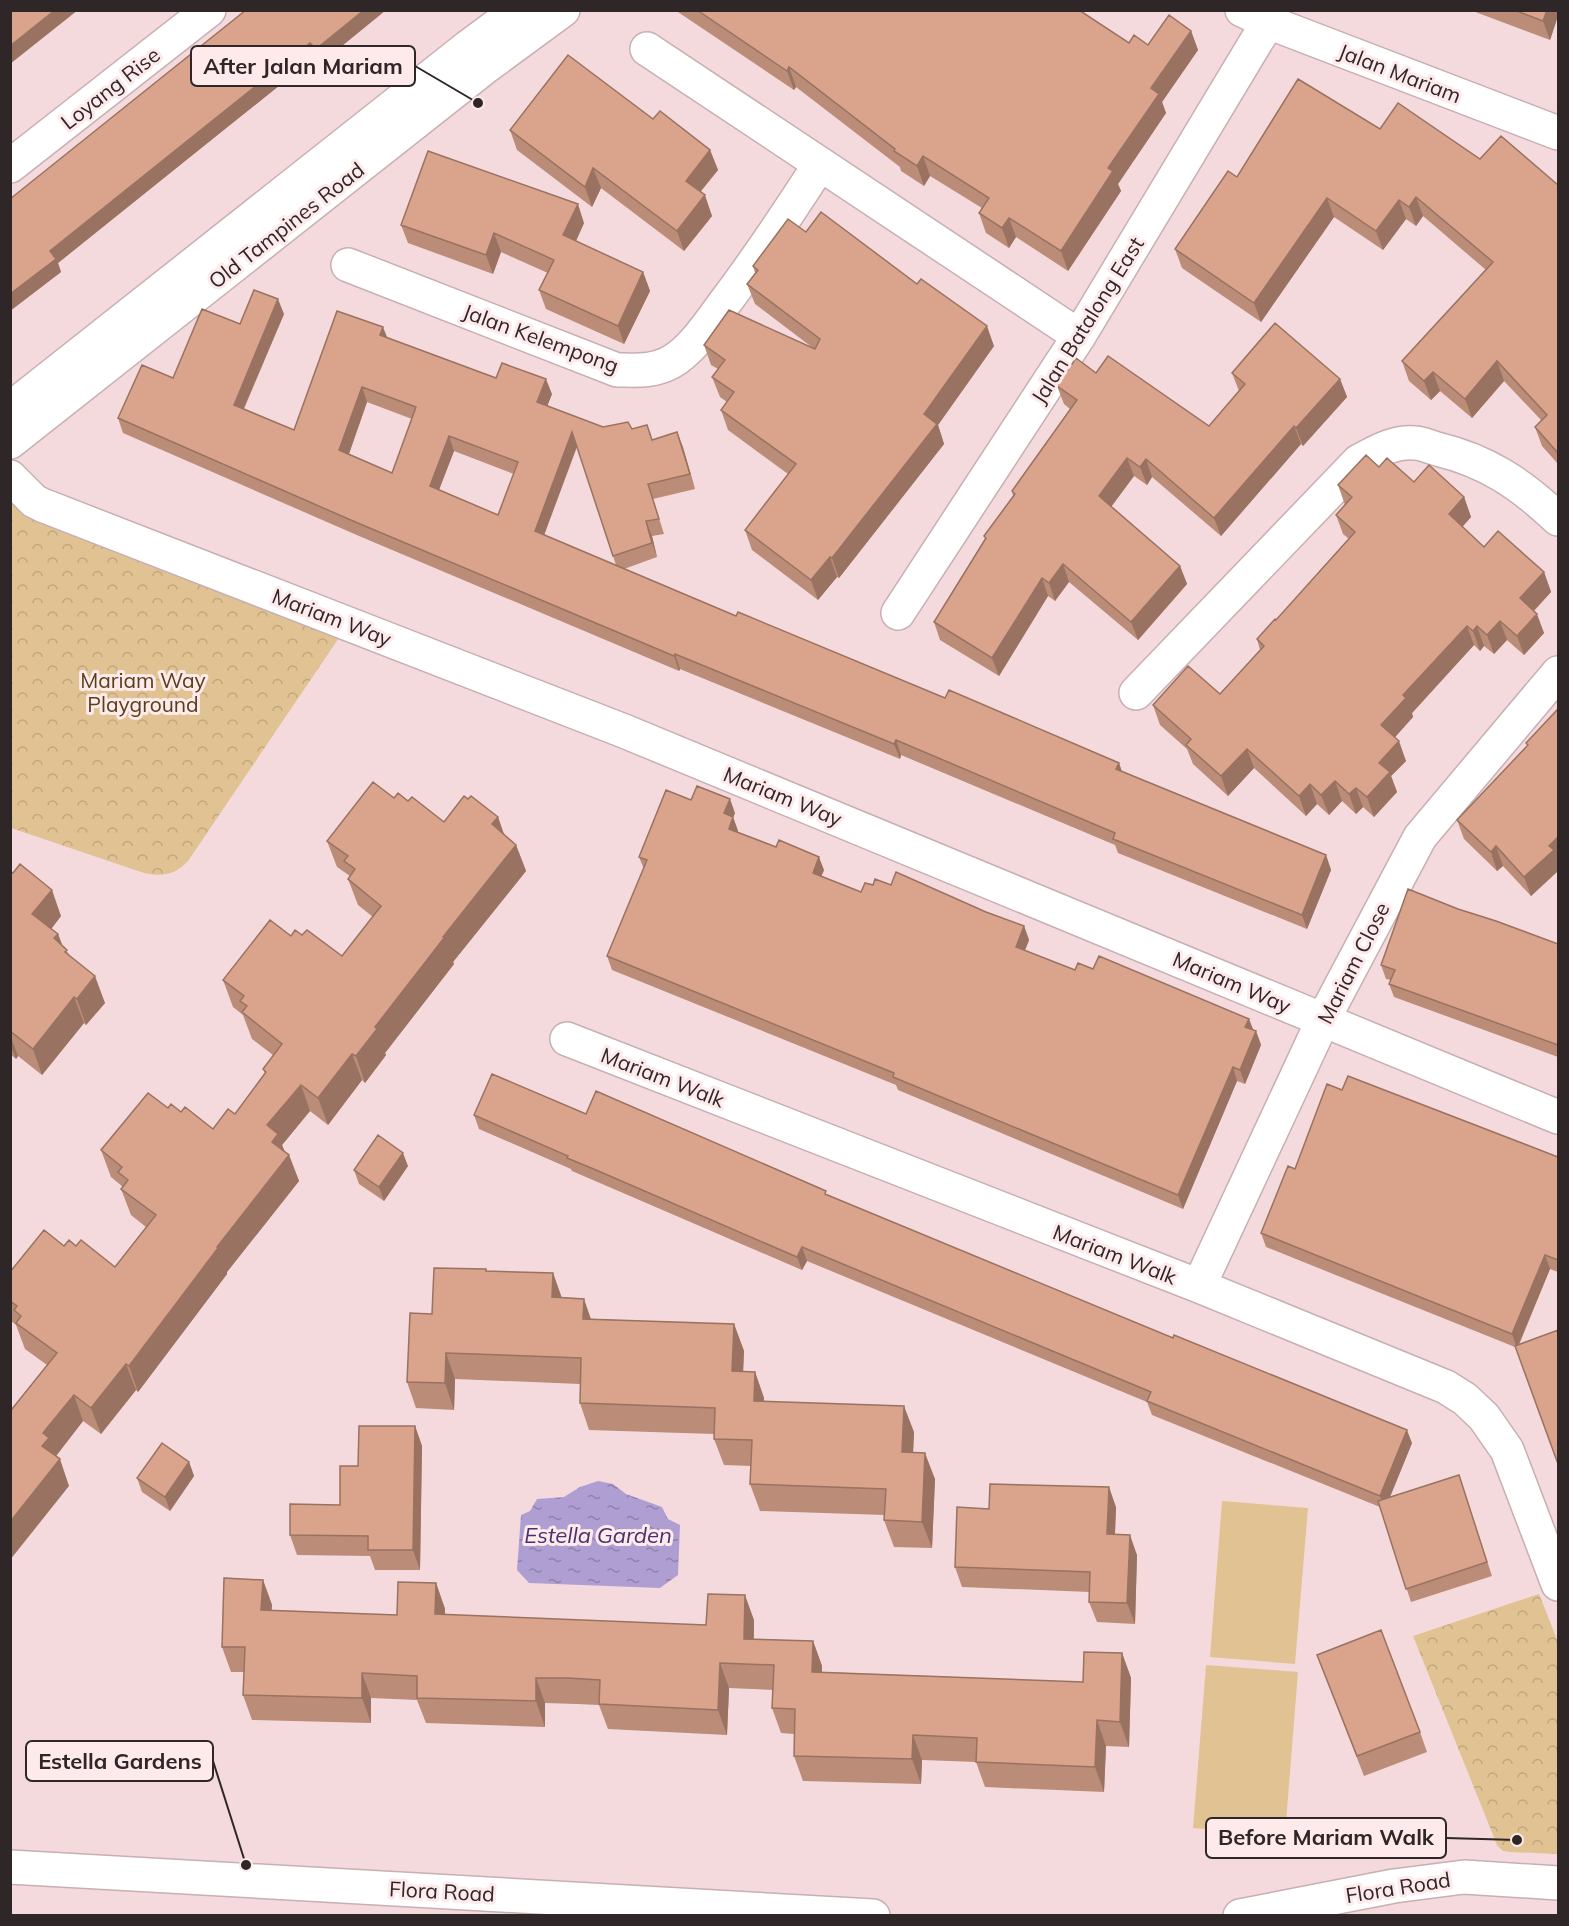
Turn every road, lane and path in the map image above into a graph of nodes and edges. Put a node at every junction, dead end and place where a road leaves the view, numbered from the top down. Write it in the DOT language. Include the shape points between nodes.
graph roads {
  1 [pos="209,10"];
  2 [pos="518,10"];
  3 [pos="563,10"];
  4 [pos="1255,16"];
  5 [pos="647,49"];
  6 [pos="1558,133"];
  7 [pos="820,164"];
  8 [pos="10,166"];
  9 [pos="348,265"];
  10 [pos="1078,336"];
  11 [pos="10,409"];
  12 [pos="10,442"];
  13 [pos="10,477"];
  14 [pos="1558,519"];
  15 [pos="898,613"];
  16 [pos="1558,673"];
  17 [pos="1136,693"];
  18 [pos="1323,1020"];
  19 [pos="567,1039"];
  20 [pos="1558,1117"];
  21 [pos="1199,1286"];
  22 [pos="1558,1584"];
  23 [pos="10,1867"];
  24 [pos="1558,1883"];
  25 [pos="873,1916"];
  26 [pos="1240,1916"];
  1 -- 8 [label="street, Loyang Rise"];
  2 -- 11 [label="street, Old Tampines Road"];
  3 -- 12 [label="street, Old Tampines Road"];
  4 -- 6 [label="street, Jalan Mariam"];
  4 -- 10 [label="street, Jalan Batalong East"];
  5 -- 7 [label="street"];
  7 -- 9 [label="street, Jalan Kelempong" via="763,252 687,350 650,370 617,370"];
  7 -- 10 [label="street"];
  10 -- 15 [label="street, Jalan Batalong East"];
  13 -- 18 [label="street, Mariam Way" via="42,505 624,731"];
  14 -- 17 [label="street" via="1502,473 1460,454 1414,443 1388,446 1359,461"];
  16 -- 18 [label="street, Mariam Close" via="1420,837"];
  18 -- 20 [label="street, Mariam Way"];
  18 -- 21 [label="street, Mariam Close"];
  19 -- 21 [label="street, Mariam Walk"];
  21 -- 22 [label="street, Mariam Walk" via="1428,1379 1465,1399 1484,1417 1507,1450"];
  23 -- 25 [label="street, Flora Road"];
  24 -- 26 [label="street, Flora Road" via="1464,1877 1394,1886"];
}
